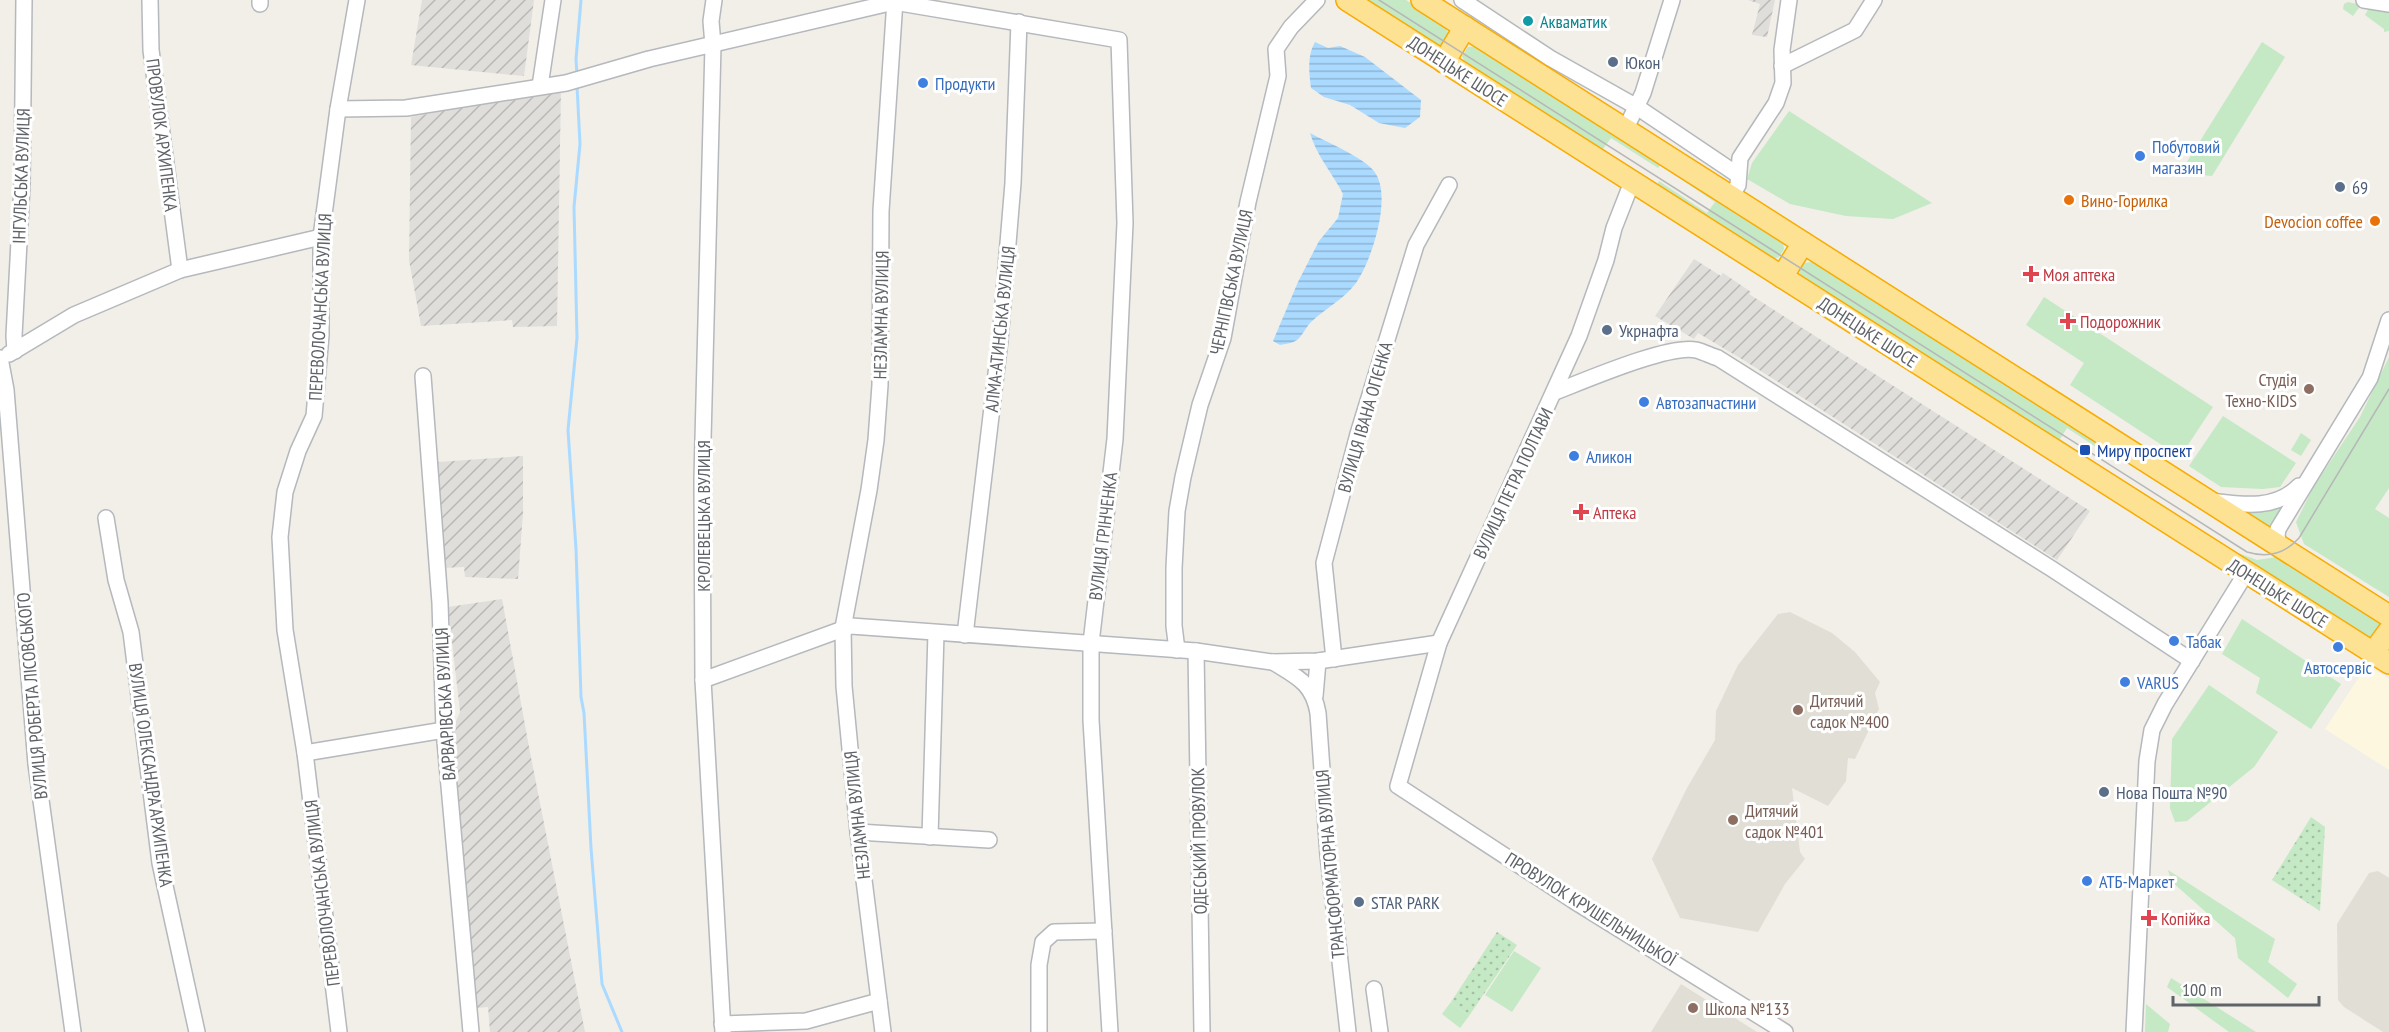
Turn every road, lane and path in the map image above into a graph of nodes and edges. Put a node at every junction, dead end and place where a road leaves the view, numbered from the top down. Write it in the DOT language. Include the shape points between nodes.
graph roads {
  1 [pos="24,0"];
  2 [pos="150,0"];
  3 [pos="357,0"];
  4 [pos="553,0"];
  5 [pos="714,0"];
  6 [pos="1317,0"];
  7 [pos="1347,0"];
  8 [pos="1422,0"];
  9 [pos="1672,0"];
  10 [pos="1789,0"];
  11 [pos="1874,0"];
  12 [pos="2364,0"];
  13 [pos="895,1"];
  14 [pos="1471,2"];
  15 [pos="2389,4"];
  16 [pos="1019,22"];
  17 [pos="1465,27"];
  18 [pos="713,45"];
  19 [pos="1444,62"];
  20 [pos="1782,66"];
  21 [pos="540,87"];
  22 [pos="1637,108"];
  23 [pos="338,109"];
  24 [pos="1625,130"];
  25 [pos="1738,175"];
  26 [pos="1632,182"];
  27 [pos="1449,185"];
  28 [pos="1731,197"];
  29 [pos="321,237"];
  30 [pos="1803,243"];
  31 [pos="180,270"];
  32 [pos="1782,277"];
  33 [pos="2389,320"];
  34 [pos="15,351"];
  35 [pos="0,358"];
  36 [pos="423,376"];
  37 [pos="1555,392"];
  38 [pos="2308,478"];
  39 [pos="2210,501"];
  40 [pos="106,518"];
  41 [pos="2279,544"];
  42 [pos="2246,573"];
  43 [pos="2389,616"];
  44 [pos="843,628"];
  45 [pos="2389,631"];
  46 [pos="936,633"];
  47 [pos="965,635"];
  48 [pos="1090,643"];
  49 [pos="1439,643"];
  50 [pos="1177,650"];
  51 [pos="1196,651"];
  52 [pos="2381,658"];
  53 [pos="1334,659"];
  54 [pos="1318,661"];
  55 [pos="2192,661"];
  56 [pos="1272,662"];
  57 [pos="703,680"];
  58 [pos="1315,696"];
  59 [pos="444,730"];
  60 [pos="305,753"];
  61 [pos="1398,786"];
  62 [pos="858,832"];
  63 [pos="930,837"];
  64 [pos="989,840"];
  65 [pos="1104,930"];
  66 [pos="1374,989"];
  67 [pos="879,1001"];
  68 [pos="723,1028"];
  69 [pos="73,1032"];
  70 [pos="197,1032"];
  71 [pos="339,1032"];
  72 [pos="471,1032"];
  73 [pos="883,1032"];
  74 [pos="1039,1032"];
  75 [pos="1110,1032"];
  76 [pos="1202,1032"];
  77 [pos="1348,1032"];
  78 [pos="1380,1032"];
  79 [pos="1785,1032"];
  80 [pos="2134,1032"];
  1 -- 34 [label="street, ІНГУЛЬСЬКА ВУЛИЦЯ"];
  2 -- 31 [label="street, ПРОВУЛОК АРХИПЕНКА" via="151,50"];
  3 -- 23 [label="street, ПЕРЕВОЛОЧАНСЬКА ВУЛИЦЯ"];
  4 -- 21 [label="street"];
  5 -- 18 [label="street, КРОЛЕВЕЦЬКА ВУЛИЦЯ"];
  6 -- 50 [label="street, ЧЕРНІГІВСЬКА ВУЛИЦЯ" via="1276,50 1278,76 1248,202 1223,338 1200,405 1183,477 1174,568"];
  7 -- 19 [label="highway, ДОНЕЦЬКЕ ШОСЕ"];
  8 -- 17 [label="highway"];
  9 -- 22 [label="street"];
  10 -- 20 [label="street"];
  11 -- 20 [label="street" via="1855,30"];
  12 -- 15 [label="street"];
  13 -- 16 [label="street"];
  13 -- 18 [label="street"];
  13 -- 44 [label="street, НЕЗЛАМНА ВУЛИЦЯ" via="881,211 878,418"];
  14 -- 22 [label="street" via="1550,58"];
  16 -- 47 [label="street, АЛМА-АТИНСЬКА ВУЛИЦЯ" via="1013,183 1000,340"];
  16 -- 48 [label="street, ВУЛИЦЯ ГРІНЧЕНКА" via="1119,40 1125,224 1114,439"];
  17 -- 19 [label="highway"];
  17 -- 24 [label="highway"];
  18 -- 21 [label="street"];
  18 -- 57 [label="street, КРОЛЕВЕЦЬКА ВУЛИЦЯ" via="702,478"];
  19 -- 26 [label="highway, ДОНЕЦЬКЕ ШОСЕ"];
  20 -- 25 [label="street" via="1783,83 1776,103 1740,158"];
  21 -- 23 [label="street" via="406,108"];
  22 -- 24 [label="street"];
  22 -- 25 [label="street"];
  23 -- 29 [label="street, ПЕРЕВОЛОЧАНСЬКА ВУЛИЦЯ"];
  24 -- 28 [label="highway"];
  25 -- 28 [label="street" via="1738,185"];
  26 -- 32 [label="highway, ДОНЕЦЬКЕ ШОСЕ"];
  26 -- 37 [label="street, ВУЛИЦЯ ПЕТРА ПОЛТАВИ"];
  27 -- 53 [label="street, ВУЛИЦЯ ІВАНА ОГІЄНКА" via="1416,245 1358,434 1324,563"];
  28 -- 30 [label="highway"];
  29 -- 31 [label="street"];
  29 -- 60 [label="street, ПЕРЕВОЛОЧАНСЬКА ВУЛИЦЯ" via="321,335 314,416 285,492 280,537 285,630"];
  30 -- 32 [label="highway"];
  30 -- 39 [label="highway"];
  31 -- 34 [label="street" via="74,315"];
  32 -- 42 [label="highway, ДОНЕЦЬКЕ ШОСЕ"];
  33 -- 38 [label="street" via="2370,378"];
  34 -- 35 [label="street"];
  35 -- 69 [label="street, ВУЛИЦЯ РОБЕРТА ЛІСОВСЬКОГО" via="6,390 36,764"];
  36 -- 59 [label="street, ВАРВАРІВСЬКА ВУЛИЦЯ" via="440,603"];
  37 -- 49 [label="street, ВУЛИЦЯ ПЕТРА ПОЛТАВИ"];
  37 -- 55 [label="street" via="1673,351 1695,350 1718,358"];
  38 -- 39 [label="street" via="2287,497 2271,503"];
  38 -- 41 [label="street" via="2278,529"];
  39 -- 41 [label="highway"];
  40 -- 70 [label="street, ВУЛИЦЯ ОЛЕКСАНДРА АРХИПЕНКА" via="116,580 131,632 160,863"];
  41 -- 43 [label="highway"];
  42 -- 52 [label="highway, ДОНЕЦЬКЕ ШОСЕ"];
  42 -- 55 [label="street"];
  44 -- 46 [label="street"];
  44 -- 57 [label="street"];
  44 -- 62 [label="street, НЕЗЛАМНА ВУЛИЦЯ" via="844,686"];
  45 -- 52 [label="highway"];
  46 -- 47 [label="street"];
  46 -- 63 [label="street"];
  47 -- 48 [label="street"];
  48 -- 50 [label="street"];
  48 -- 65 [label="street, ВУЛИЦЯ ГРІНЧЕНКА"];
  49 -- 53 [label="street"];
  49 -- 61 [label="street, ВУЛИЦЯ ПЕТРА ПОЛТАВИ"];
  50 -- 51 [label="street"];
  51 -- 56 [label="street"];
  51 -- 76 [label="street, ОДЕСЬКИЙ ПРОВУЛОК"];
  53 -- 54 [label="street"];
  54 -- 56 [label="street"];
  54 -- 58 [label="street, ТРАНСФОРМАТОРНА ВУЛИЦЯ"];
  55 -- 80 [label="street" via="2152,730 2147,761"];
  56 -- 58 [label="street" via="1305,684"];
  57 -- 68 [label="street, КРОЛЕВЕЦЬКА ВУЛИЦЯ"];
  58 -- 77 [label="street, ТРАНСФОРМАТОРНА ВУЛИЦЯ"];
  59 -- 60 [label="street"];
  59 -- 72 [label="street, ВАРВАРІВСЬКА ВУЛИЦЯ"];
  60 -- 71 [label="street, ПЕРЕВОЛОЧАНСЬКА ВУЛИЦЯ"];
  61 -- 79 [label="street, ПРОВУЛОК КРУШЕЛЬНИЦЬКОЇ"];
  62 -- 63 [label="street"];
  62 -- 67 [label="street, НЕЗЛАМНА ВУЛИЦЯ"];
  63 -- 64 [label="street"];
  65 -- 74 [label="street" via="1054,932 1043,942"];
  65 -- 75 [label="street, ВУЛИЦЯ ГРІНЧЕНКА"];
  66 -- 78 [label="street"];
  67 -- 68 [label="street" via="806,1021"];
  67 -- 73 [label="street, НЕЗЛАМНА ВУЛИЦЯ"];
}
